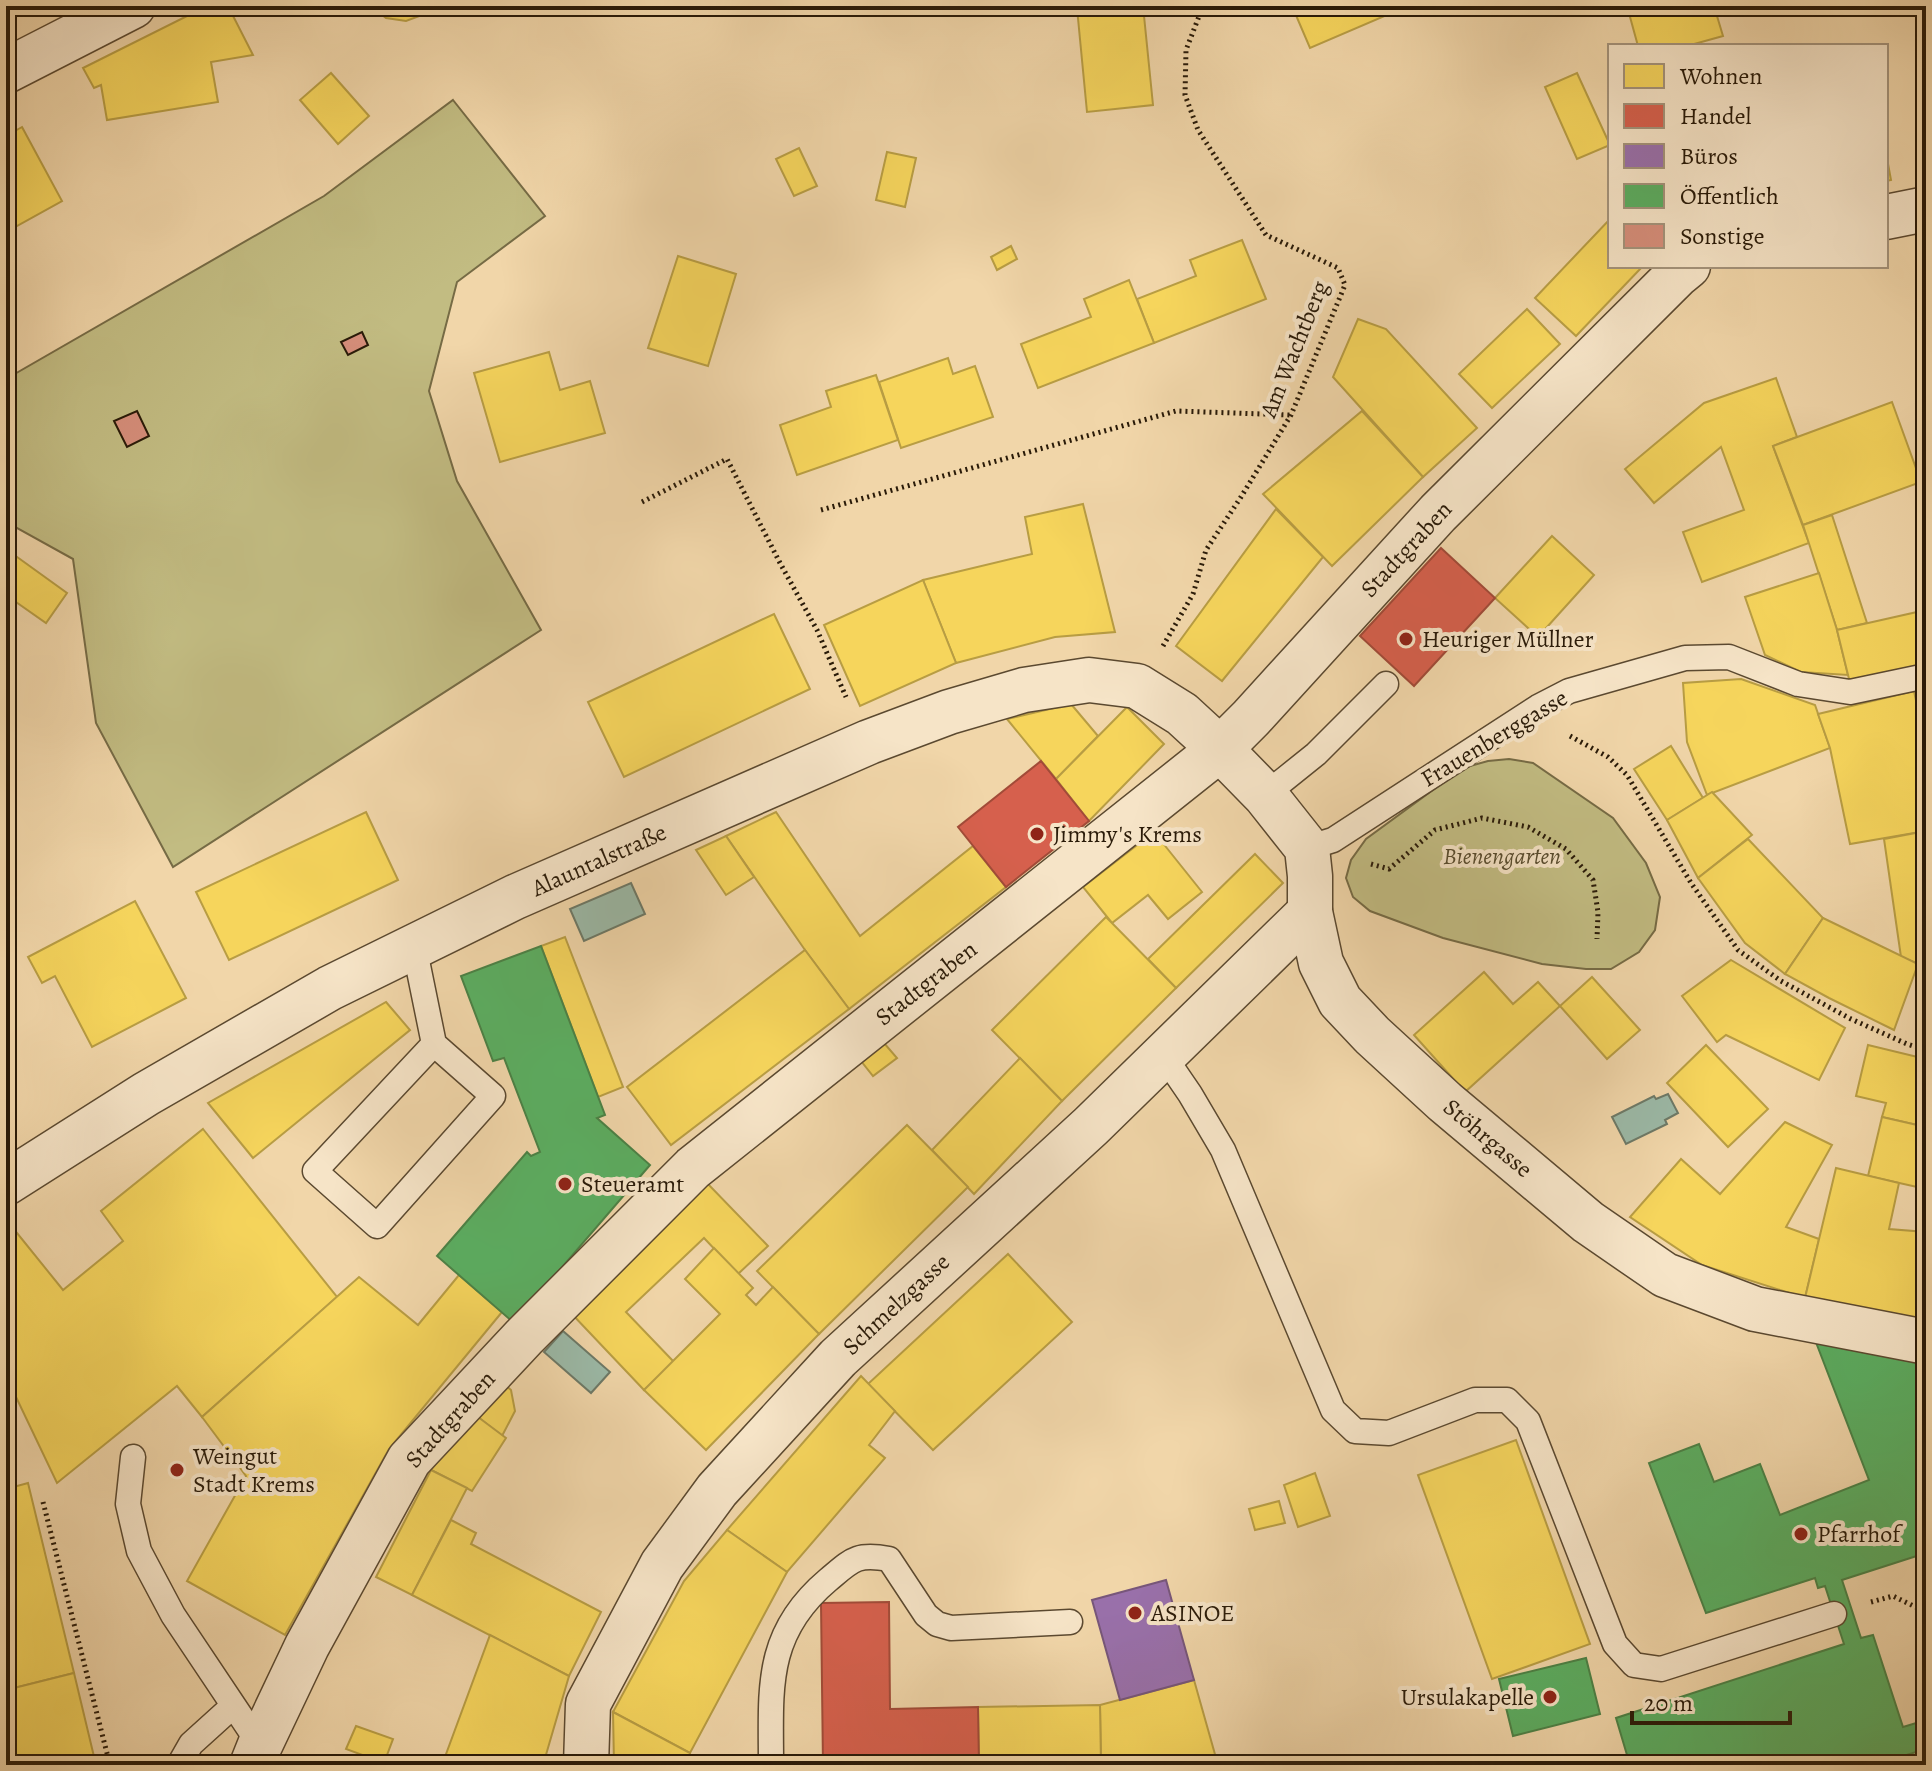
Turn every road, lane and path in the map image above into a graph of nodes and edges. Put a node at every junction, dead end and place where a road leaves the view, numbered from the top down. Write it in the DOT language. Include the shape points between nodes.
graph roads {
  1 [pos="133,6"];
  2 [pos="1203,6"];
  3 [pos="6,71"];
  4 [pos="1926,209"];
  5 [pos="1888,217"];
  6 [pos="1686,268"];
  7 [pos="1291,415"];
  8 [pos="642,502"];
  9 [pos="821,510"];
  10 [pos="1161,650"];
  11 [pos="1926,676"];
  12 [pos="1386,684"];
  13 [pos="850,704"];
  14 [pos="1538,707"];
  15 [pos="1220,749"];
  16 [pos="1265,795"];
  17 [pos="1307,848"];
  18 [pos="1364,863"];
  19 [pos="1310,912"];
  20 [pos="1597,939"];
  21 [pos="414,946"];
  22 [pos="434,1044"];
  23 [pos="1926,1050"];
  24 [pos="1164,1056"];
  25 [pos="8,1177"];
  26 [pos="1926,1342"];
  27 [pos="133,1457"];
  28 [pos="43,1502"];
  29 [pos="1865,1604"];
  30 [pos="1926,1612"];
  31 [pos="1834,1614"];
  32 [pos="1070,1622"];
  33 [pos="233,1706"];
  34 [pos="256,1755"];
  35 [pos="110,1765"];
  36 [pos="179,1765"];
  37 [pos="586,1765"];
  38 [pos="771,1765"];
  1 -- 3 [label="street"];
  2 -- 7 [label="path, Am Wachtberg" via="1186,50 1185,95 1198,130 1266,235 1338,268 1345,285"];
  4 -- 5 [label="street"];
  6 -- 15 [label="street, Stadtgraben" via="1438,513"];
  7 -- 9 [label="path" via="1176,411"];
  7 -- 10 [label="path, Am Wachtberg" via="1206,550 1193,594"];
  8 -- 13 [label="path" via="727,459"];
  11 -- 14 [label="lane, Frauenberggasse" via="1850,692 1798,684 1729,657 1685,658 1569,691"];
  12 -- 16 [label="lane" via="1316,754"];
  14 -- 17 [label="lane, Frauenberggasse" via="1333,840"];
  14 -- 23 [label="path" via="1554,727 1608,757 1627,775 1738,950 1781,981 1851,1019"];
  15 -- 16 [label="street"];
  15 -- 21 [label="street, Alauntalstraße" via="1182,714 1137,686 1089,680 1024,690 869,742"];
  15 -- 34 [label="street, Stadtgraben" via="693,1168 524,1337 409,1460 307,1646"];
  16 -- 17 [label="street"];
  17 -- 19 [label="street, Stöhrgasse"];
  18 -- 20 [label="path" via="1389,869 1435,830 1482,818 1528,827 1566,849 1593,880"];
  19 -- 24 [label="street, Schmelzgasse"];
  19 -- 26 [label="street, Stöhrgasse" via="1321,963 1340,1001 1445,1102 1588,1222 1665,1275 1755,1309"];
  21 -- 22 [label="lane"];
  21 -- 25 [label="street, Alauntalstraße" via="330,988"];
  22 -- 22 [label="lane" via="315,1171 377,1226 493,1096"];
  24 -- 31 [label="lane" via="1223,1150 1333,1410 1355,1431 1389,1433 1475,1400 1507,1400 1528,1421 1615,1644 1634,1665 1661,1669"];
  24 -- 37 [label="street, Schmelzgasse" via="838,1358 717,1490 662,1565 588,1704"];
  27 -- 33 [label="lane" via="128,1504 139,1551 173,1615"];
  28 -- 35 [label="path"];
  29 -- 30 [label="path" via="1893,1596"];
  32 -- 38 [label="lane" via="951,1628 926,1615 889,1559 851,1561 811,1594 792,1618 778,1650 771,1686"];
  33 -- 34 [label="lane"];
  33 -- 36 [label="lane" via="191,1744"];
}
